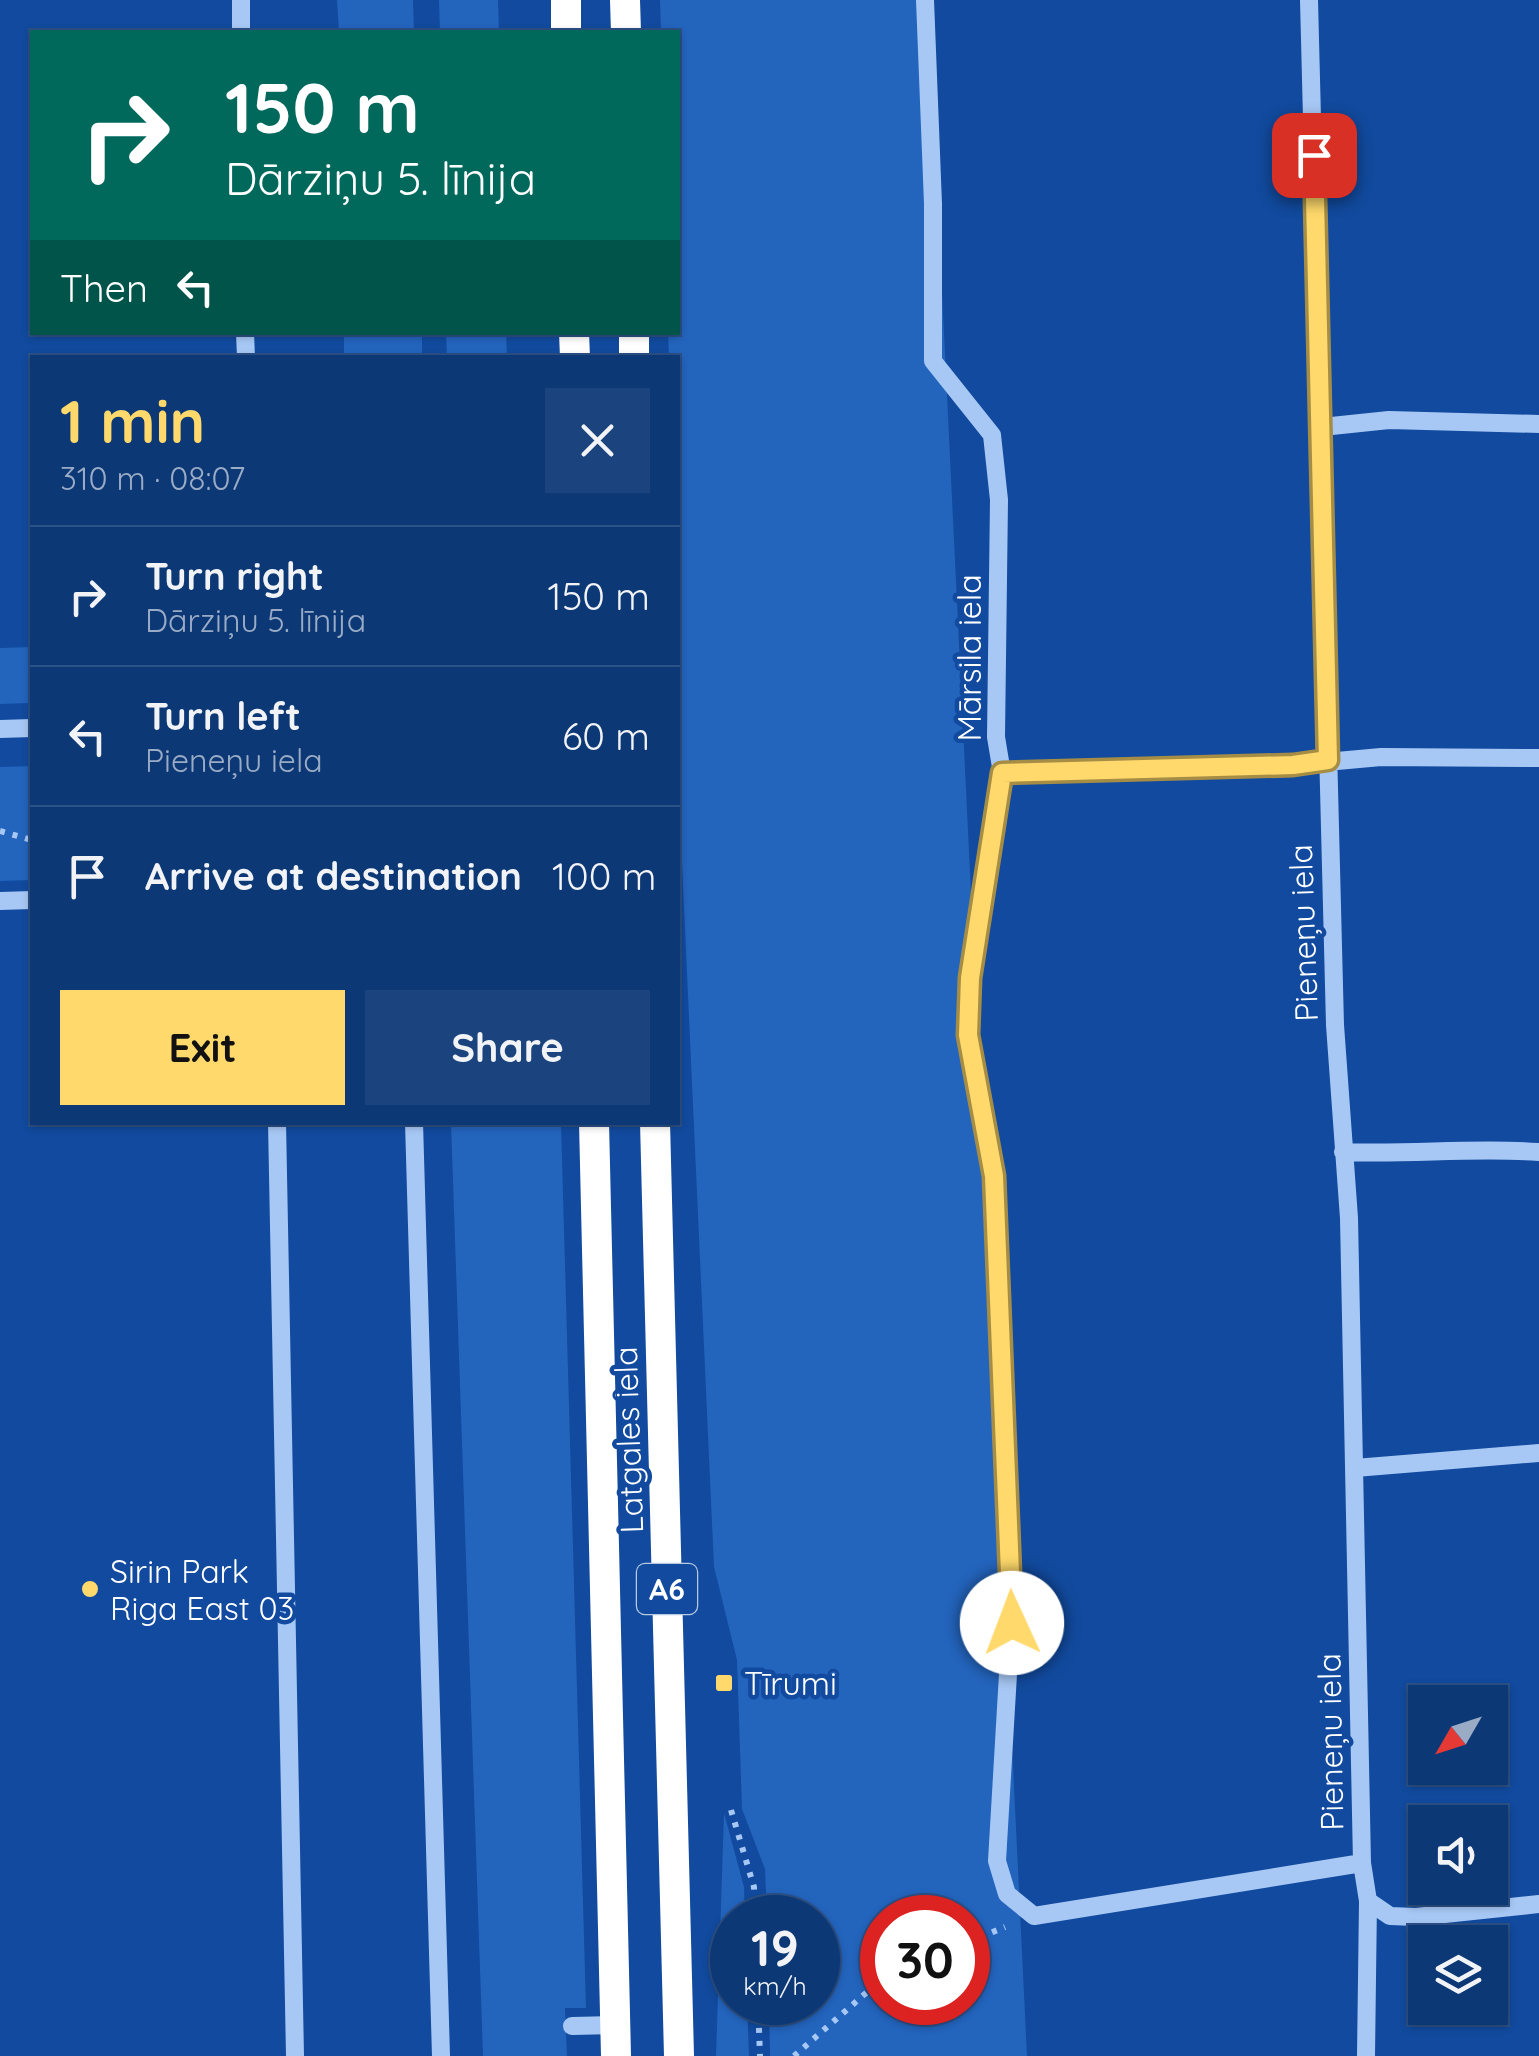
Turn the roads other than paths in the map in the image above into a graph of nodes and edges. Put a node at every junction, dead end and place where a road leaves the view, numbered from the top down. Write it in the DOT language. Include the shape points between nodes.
graph roads {
  1 [pos="240,0"];
  2 [pos="566,0"];
  3 [pos="625,0"];
  4 [pos="925,0"];
  5 [pos="1309,0"];
  6 [pos="241,30"];
  7 [pos="566,30"];
  8 [pos="626,30"];
  9 [pos="1539,424"];
  10 [pos="1322,427"];
  11 [pos="0,728"];
  12 [pos="30,728"];
  13 [pos="1539,758"];
  14 [pos="1328,760"];
  15 [pos="1002,773"];
  16 [pos="30,900"];
  17 [pos="0,901"];
  18 [pos="276,1125"];
  19 [pos="414,1125"];
  20 [pos="594,1125"];
  21 [pos="654,1125"];
  22 [pos="1343,1152"];
  23 [pos="1539,1152"];
  24 [pos="1539,1453"];
  25 [pos="1355,1468"];
  26 [pos="1362,1863"];
  27 [pos="1368,1901"];
  28 [pos="1539,1904"];
  29 [pos="572,2026"];
  30 [pos="616,2041"];
  31 [pos="295,2056"];
  32 [pos="441,2056"];
  33 [pos="679,2056"];
  34 [pos="1366,2056"];
  1 -- 6 [label="street"];
  2 -- 7 [label="highway"];
  3 -- 8 [label="highway"];
  4 -- 15 [label="street, Mārsila iela" via="933,361 992,435"];
  5 -- 10 [label="street, Pieneņu iela"];
  9 -- 10 [label="street" via="1389,420"];
  10 -- 14 [label="street, Pieneņu iela"];
  11 -- 12 [label="street"];
  13 -- 14 [label="street"];
  14 -- 15 [label="street"];
  14 -- 22 [label="street, Pieneņu iela"];
  15 -- 26 [label="street, Mārsila iela" via="970,978 968,1035 994,1176 1012,1623 997,1861 1007,1894 1034,1916"];
  16 -- 17 [label="street"];
  18 -- 31 [label="street"];
  19 -- 32 [label="street"];
  20 -- 30 [label="highway, Latgales iela / A6"];
  21 -- 33 [label="highway, Latgales iela / A6"];
  22 -- 23 [label="street"];
  22 -- 25 [label="street, Pieneņu iela"];
  24 -- 25 [label="street"];
  25 -- 26 [label="street, Pieneņu iela"];
  26 -- 27 [label="street, Pieneņu iela"];
  27 -- 28 [label="street" via="1390,1916"];
  27 -- 34 [label="street, Pieneņu iela"];
  29 -- 30 [label="street"];
}
